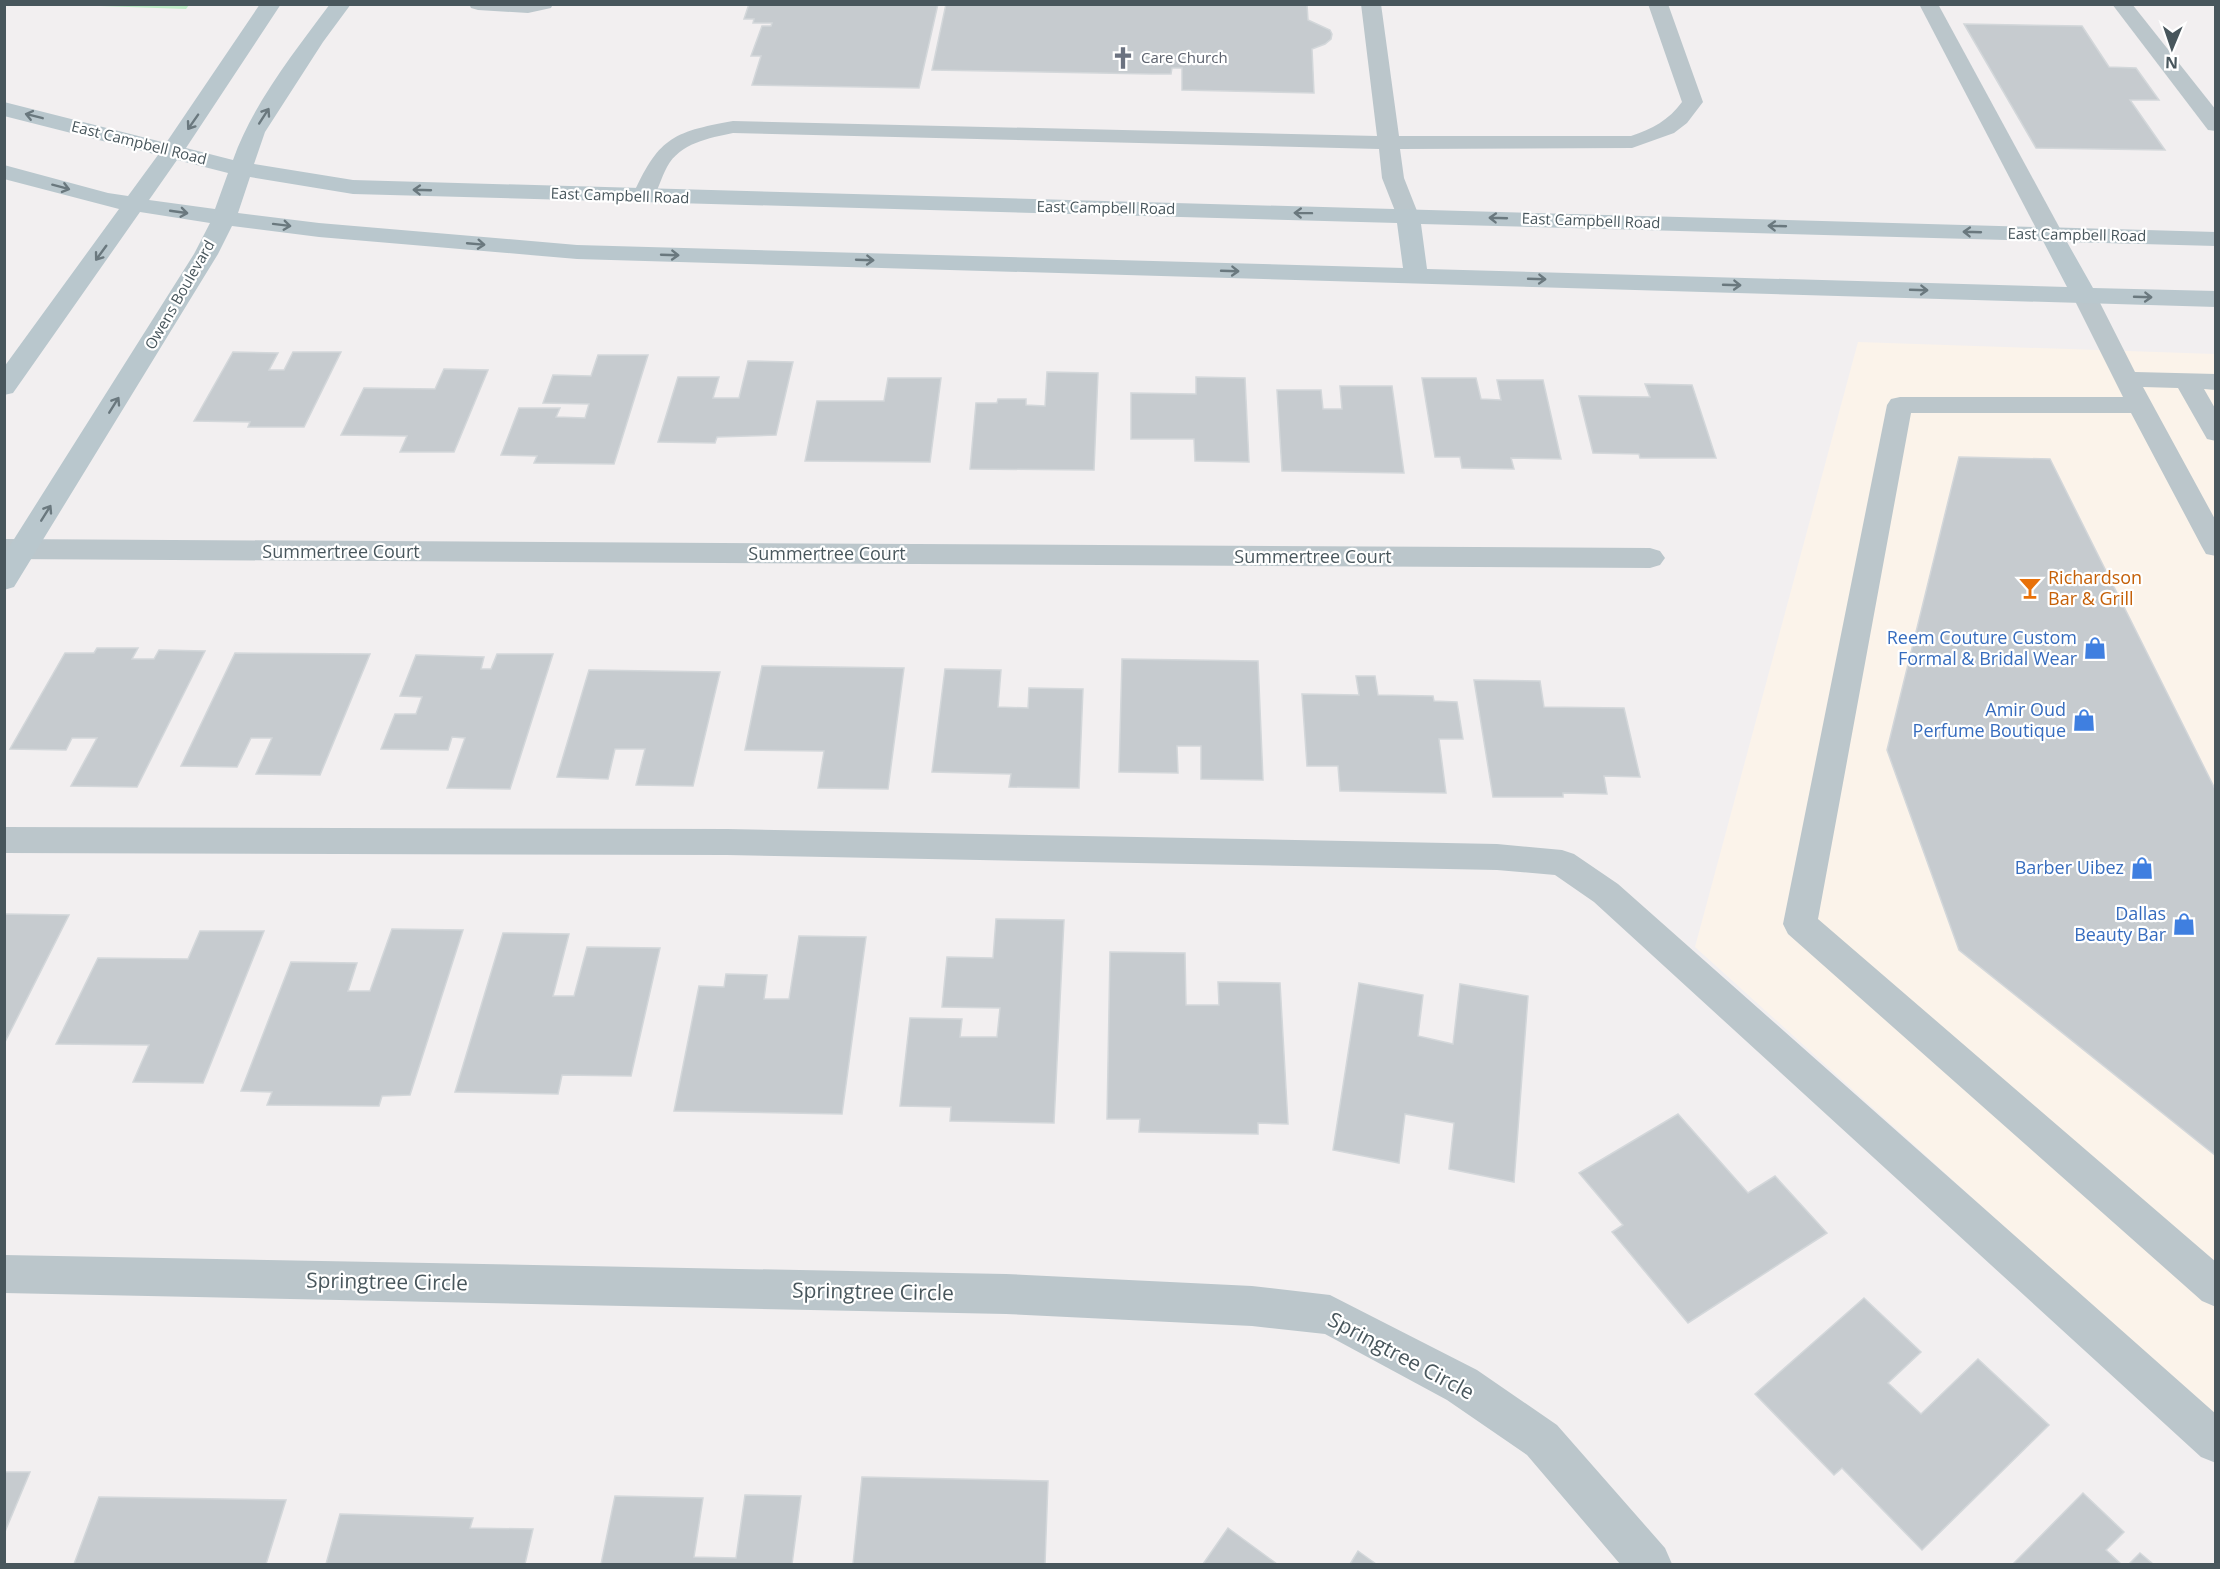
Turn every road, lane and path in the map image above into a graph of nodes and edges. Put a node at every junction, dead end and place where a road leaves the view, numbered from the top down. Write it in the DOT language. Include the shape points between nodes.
graph roads {
  1 [pos="271,4"];
  2 [pos="341,4"];
  3 [pos="478,4"];
  4 [pos="544,4"];
  5 [pos="1371,4"];
  6 [pos="1658,4"];
  7 [pos="1928,4"];
  8 [pos="2121,4"];
  9 [pos="4,109"];
  10 [pos="2216,125"];
  11 [pos="1389,143"];
  12 [pos="172,151"];
  13 [pos="240,168"];
  14 [pos="4,172"];
  15 [pos="643,197"];
  16 [pos="134,205"];
  17 [pos="1408,216"];
  18 [pos="224,218"];
  19 [pos="2051,234"];
  20 [pos="2216,239"];
  21 [pos="1416,276"];
  22 [pos="2084,295"];
  23 [pos="2216,299"];
  24 [pos="2187,381"];
  25 [pos="2216,382"];
  26 [pos="4,387"];
  27 [pos="2134,392"];
  28 [pos="2216,433"];
  29 [pos="2216,547"];
  30 [pos="14,549"];
  31 [pos="1650,558"];
  32 [pos="4,580"];
  33 [pos="4,840"];
  34 [pos="4,1274"];
  35 [pos="2216,1288"];
  36 [pos="2216,1442"];
  37 [pos="1649,1564"];
  1 -- 12 [label="main road, one-way"];
  13 -- 2 [label="main road, Owens Boulevard, one-way" via="254,132"];
  3 -- 4 [label="lane"];
  5 -- 11 [label="lane"];
  6 -- 11 [label="lane" via="1693,102 1682,119 1660,134 1632,142"];
  7 -- 19 [label="lane"];
  8 -- 10 [label="lane"];
  12 -- 9 [label="main road, East Campbell Road, one-way"];
  11 -- 15 [label="lane" via="733,127 704,132 677,143 659,161"];
  11 -- 17 [label="lane" via="1393,178"];
  12 -- 13 [label="main road, East Campbell Road"];
  12 -- 16 [label="main road"];
  15 -- 13 [label="main road, East Campbell Road, one-way" via="353,187"];
  13 -- 18 [label="main road, Owens Boulevard"];
  14 -- 16 [label="main road, one-way"];
  17 -- 15 [label="main road, East Campbell Road, one-way"];
  16 -- 18 [label="main road, one-way"];
  16 -- 26 [label="main road, one-way"];
  19 -- 17 [label="main road, East Campbell Road, one-way"];
  17 -- 21 [label="main road"];
  18 -- 21 [label="main road, one-way" via="577,252"];
  30 -- 18 [label="main road, Owens Boulevard, one-way" via="177,302"];
  19 -- 20 [label="main road, East Campbell Road"];
  19 -- 22 [label="main road"];
  21 -- 22 [label="main road, one-way"];
  22 -- 23 [label="main road, one-way"];
  22 -- 27 [label="lane"];
  24 -- 25 [label="lane"];
  24 -- 27 [label="lane"];
  24 -- 28 [label="lane"];
  27 -- 29 [label="lane"];
  27 -- 35 [label="lane" via="1900,405 1800,924"];
  30 -- 31 [label="street, Summertree Court"];
  30 -- 32 [label="main road, Owens Boulevard"];
  33 -- 36 [label="lane" via="727,842 1497,856 1562,863 1606,893"];
  34 -- 37 [label="street, Springtree Circle" via="1006,1294 1252,1306 1330,1315 1462,1386 1542,1440"];
}
